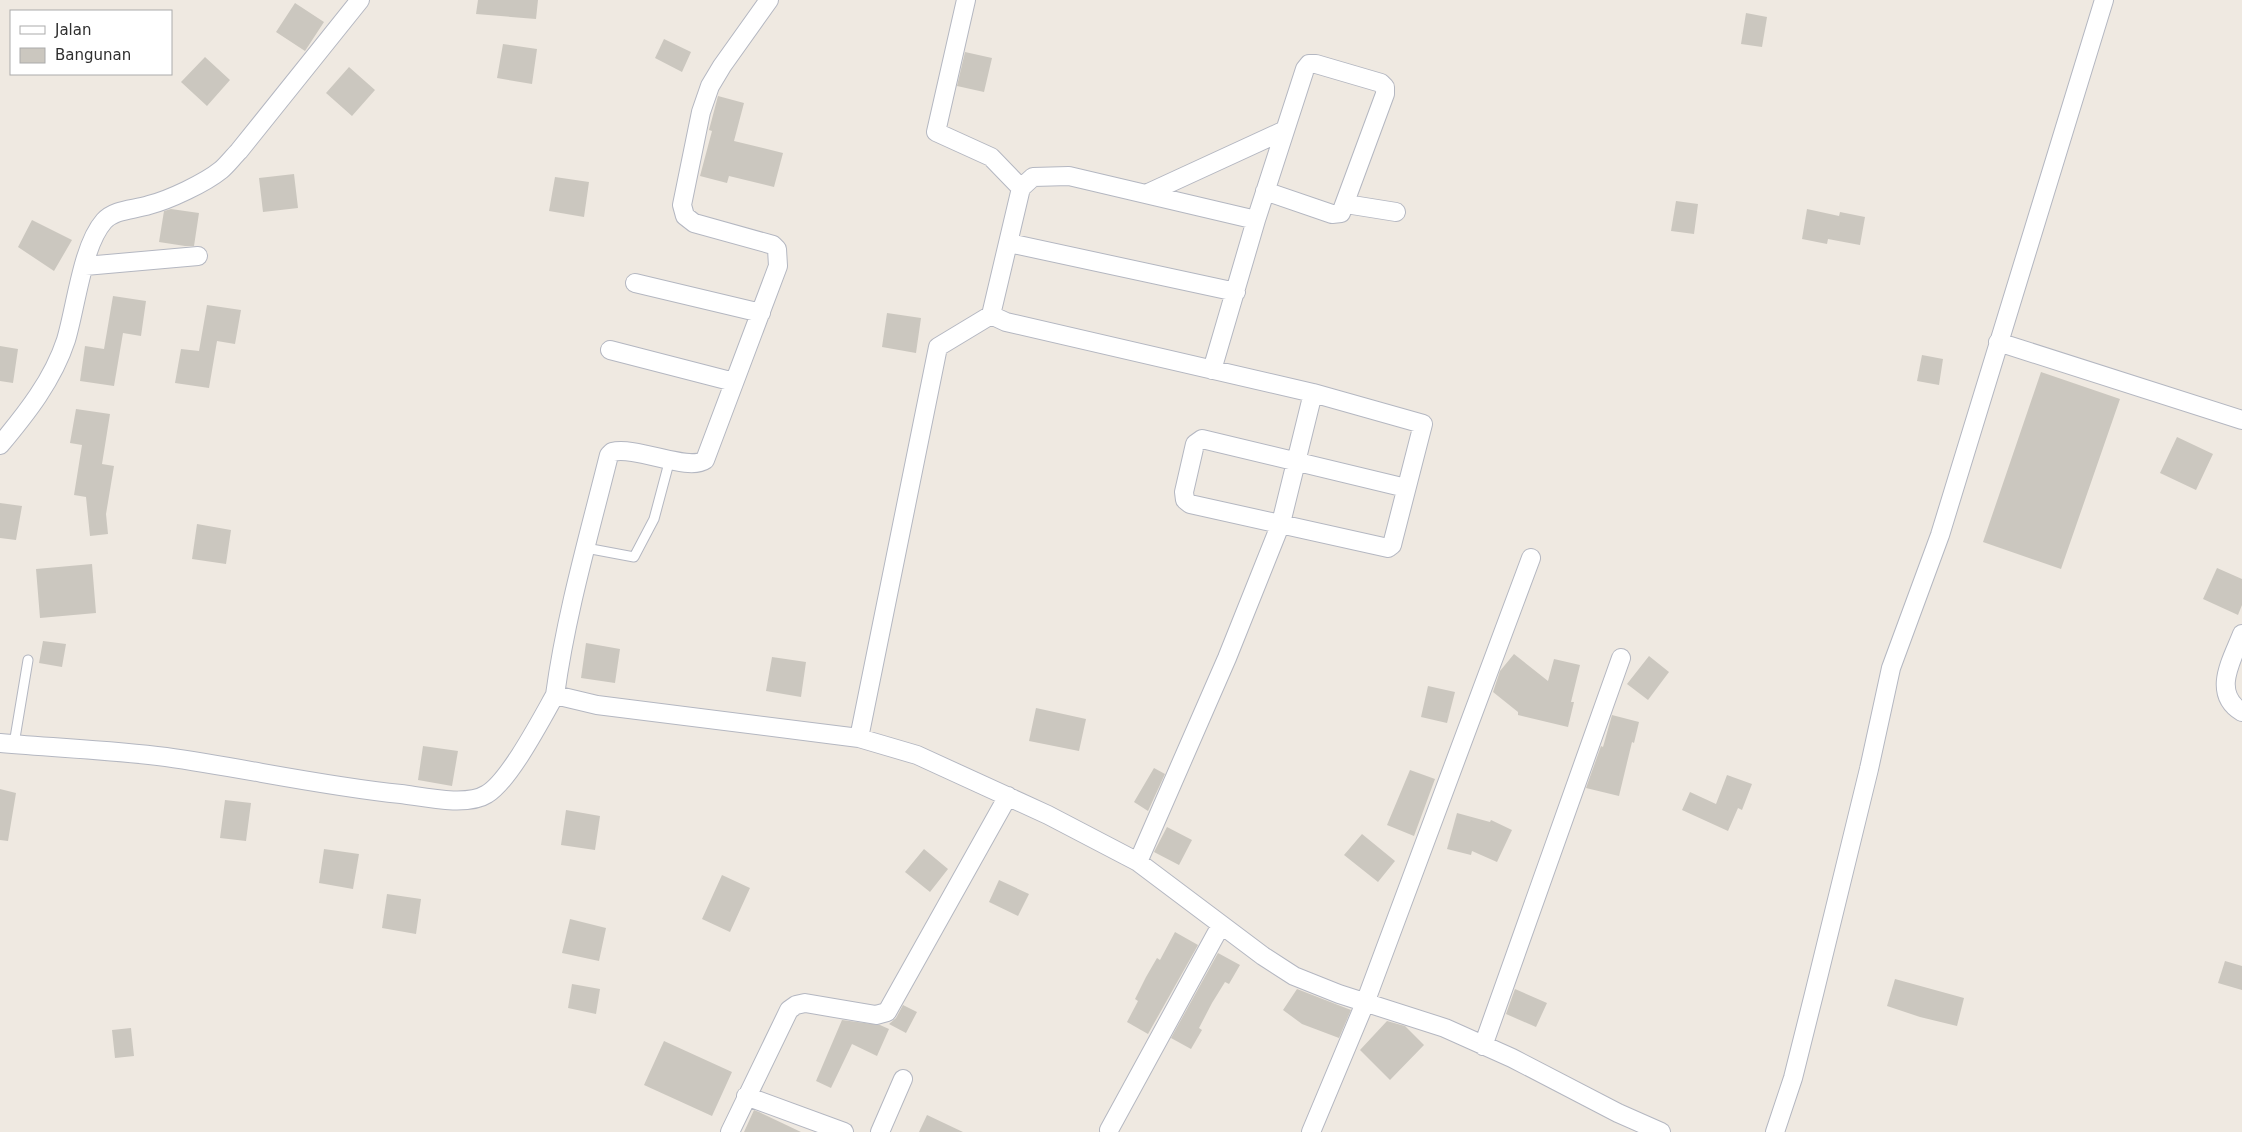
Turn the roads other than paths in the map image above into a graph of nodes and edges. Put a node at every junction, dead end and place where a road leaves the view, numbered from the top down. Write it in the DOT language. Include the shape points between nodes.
graph roads {
  1 [pos="360,0"];
  2 [pos="769,0"];
  3 [pos="966,0"];
  4 [pos="2104,0"];
  5 [pos="1285,130"];
  6 [pos="1022,188"];
  7 [pos="1265,191"];
  8 [pos="1146,194"];
  9 [pos="1346,204"];
  10 [pos="1396,212"];
  11 [pos="1256,220"];
  12 [pos="1009,243"];
  13 [pos="198,256"];
  14 [pos="85,266"];
  15 [pos="634,283"];
  16 [pos="1236,292"];
  17 [pos="761,313"];
  18 [pos="992,315"];
  19 [pos="1998,342"];
  20 [pos="610,350"];
  21 [pos="1212,370"];
  22 [pos="734,382"];
  23 [pos="1313,393"];
  24 [pos="2242,420"];
  25 [pos="0,445"];
  26 [pos="670,459"];
  27 [pos="1296,461"];
  28 [pos="1406,488"];
  29 [pos="1281,524"];
  30 [pos="586,548"];
  31 [pos="1531,558"];
  32 [pos="2242,634"];
  33 [pos="1621,658"];
  34 [pos="28,660"];
  35 [pos="555,695"];
  36 [pos="2242,712"];
  37 [pos="860,738"];
  38 [pos="7,743"];
  39 [pos="1008,796"];
  40 [pos="1138,862"];
  41 [pos="1221,924"];
  42 [pos="1365,1003"];
  43 [pos="1484,1046"];
  44 [pos="903,1079"];
  45 [pos="746,1096"];
  46 [pos="1109,1130"];
  47 [pos="730,1132"];
  48 [pos="844,1132"];
  49 [pos="880,1132"];
  50 [pos="1311,1132"];
  51 [pos="1661,1132"];
  52 [pos="1774,1132"];
  1 -- 14 [label="street" via="221,170 199,184 158,202 124,210 105,220 92,239"];
  2 -- 17 [label="street" via="710,86 682,205 685,216 694,223 766,242 777,249 778,266"];
  3 -- 6 [label="street" via="936,132 991,158"];
  4 -- 19 [label="street"];
  5 -- 7 [label="street"];
  5 -- 8 [label="street"];
  5 -- 9 [label="street" via="1309,64 1381,83 1385,87 1386,94"];
  6 -- 8 [label="street" via="1033,177 1069,176"];
  6 -- 12 [label="street"];
  7 -- 9 [label="street" via="1332,214 1341,213"];
  7 -- 11 [label="street"];
  8 -- 11 [label="street"];
  9 -- 10 [label="street"];
  11 -- 16 [label="street"];
  12 -- 16 [label="street"];
  12 -- 18 [label="street"];
  13 -- 14 [label="street"];
  14 -- 25 [label="street" via="66,341 56,364 23,417"];
  15 -- 17 [label="street"];
  16 -- 21 [label="street"];
  17 -- 22 [label="street"];
  18 -- 21 [label="street" via="1006,322"];
  18 -- 37 [label="street" via="938,347"];
  19 -- 24 [label="street"];
  19 -- 52 [label="street" via="1940,535 1891,668 1793,1078"];
  20 -- 22 [label="street"];
  21 -- 23 [label="street"];
  22 -- 26 [label="street" via="705,460 696,464"];
  23 -- 27 [label="street"];
  23 -- 28 [label="street" via="1422,424"];
  26 -- 30 [label="lane" via="654,519 634,557"];
  26 -- 30 [label="street" via="624,450 609,455"];
  27 -- 28 [label="street"];
  27 -- 29 [label="street"];
  27 -- 29 [label="street" via="1207,439 1195,444 1185,500 1190,504"];
  28 -- 29 [label="street" via="1392,546 1388,548"];
  29 -- 40 [label="street"];
  30 -- 35 [label="street" via="560,659"];
  31 -- 42 [label="street"];
  32 -- 36 [label="street" via="2225,690 2233,706"];
  33 -- 43 [label="street"];
  34 -- 38 [label="lane"];
  35 -- 37 [label="street" via="597,705"];
  35 -- 38 [label="street" via="529,741 495,788 473,800 390,793 164,757"];
  37 -- 39 [label="street" via="917,755"];
  39 -- 40 [label="street"];
  39 -- 45 [label="street" via="887,1012 876,1015 804,1004 793,1007"];
  40 -- 41 [label="street"];
  41 -- 42 [label="street" via="1294,976"];
  41 -- 46 [label="street"];
  42 -- 43 [label="street" via="1445,1028"];
  42 -- 50 [label="street"];
  43 -- 51 [label="street"];
  44 -- 49 [label="street"];
  45 -- 47 [label="street"];
  45 -- 48 [label="street"];
}
